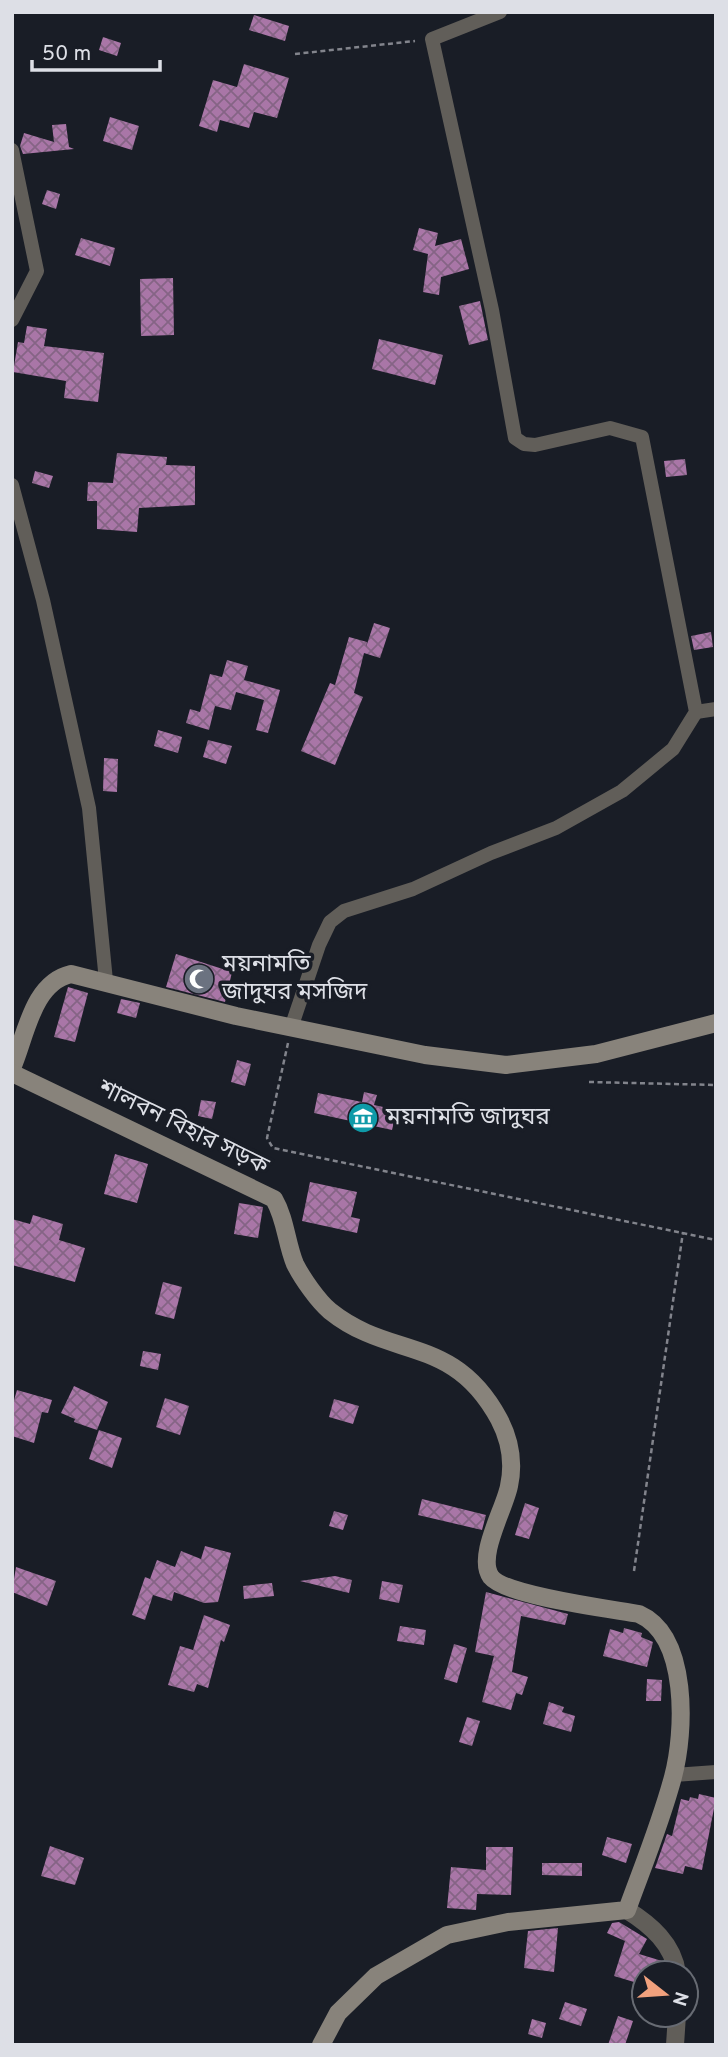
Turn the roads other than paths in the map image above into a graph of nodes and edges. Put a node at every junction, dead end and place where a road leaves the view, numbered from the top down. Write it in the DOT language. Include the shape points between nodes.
graph roads {
  1 [pos="500,12"];
  2 [pos="12,150"];
  3 [pos="12,320"];
  4 [pos="12,485"];
  5 [pos="716,709"];
  6 [pos="696,712"];
  7 [pos="106,981"];
  8 [pos="716,1023"];
  9 [pos="291,1028"];
  10 [pos="12,1071"];
  11 [pos="716,1772"];
  12 [pos="674,1775"];
  13 [pos="628,1910"];
  14 [pos="675,1959"];
  15 [pos="321,2045"];
  1 -- 6 [label="street" via="432,39 492,310 515,438 535,445 610,428 642,437"];
  2 -- 3 [label="street" via="37,271"];
  4 -- 7 [label="street" via="89,808"];
  5 -- 6 [label="street"];
  6 -- 9 [label="street" via="673,749 622,791 567,822 413,890 344,911 330,922 319,945"];
  7 -- 9 [label="main road"];
  7 -- 10 [label="main road" via="71,974 48,984"];
  8 -- 9 [label="main road" via="596,1054 506,1065 425,1055"];
  10 -- 12 [label="main road, শালবন বিহার সড়ক" via="274,1199 283,1214 296,1264 329,1310 364,1332 413,1346 456,1366 481,1390 511,1447 509,1486 489,1546 487,1569 499,1584 639,1614 658,1626 678,1666"];
  11 -- 12 [label="street"];
  12 -- 13 [label="main road, শালবন বিহার সড়ক"];
  13 -- 14 [label="street" via="659,1935"];
  13 -- 15 [label="main road" via="508,1922 447,1935 376,1976 338,2013"];
}
